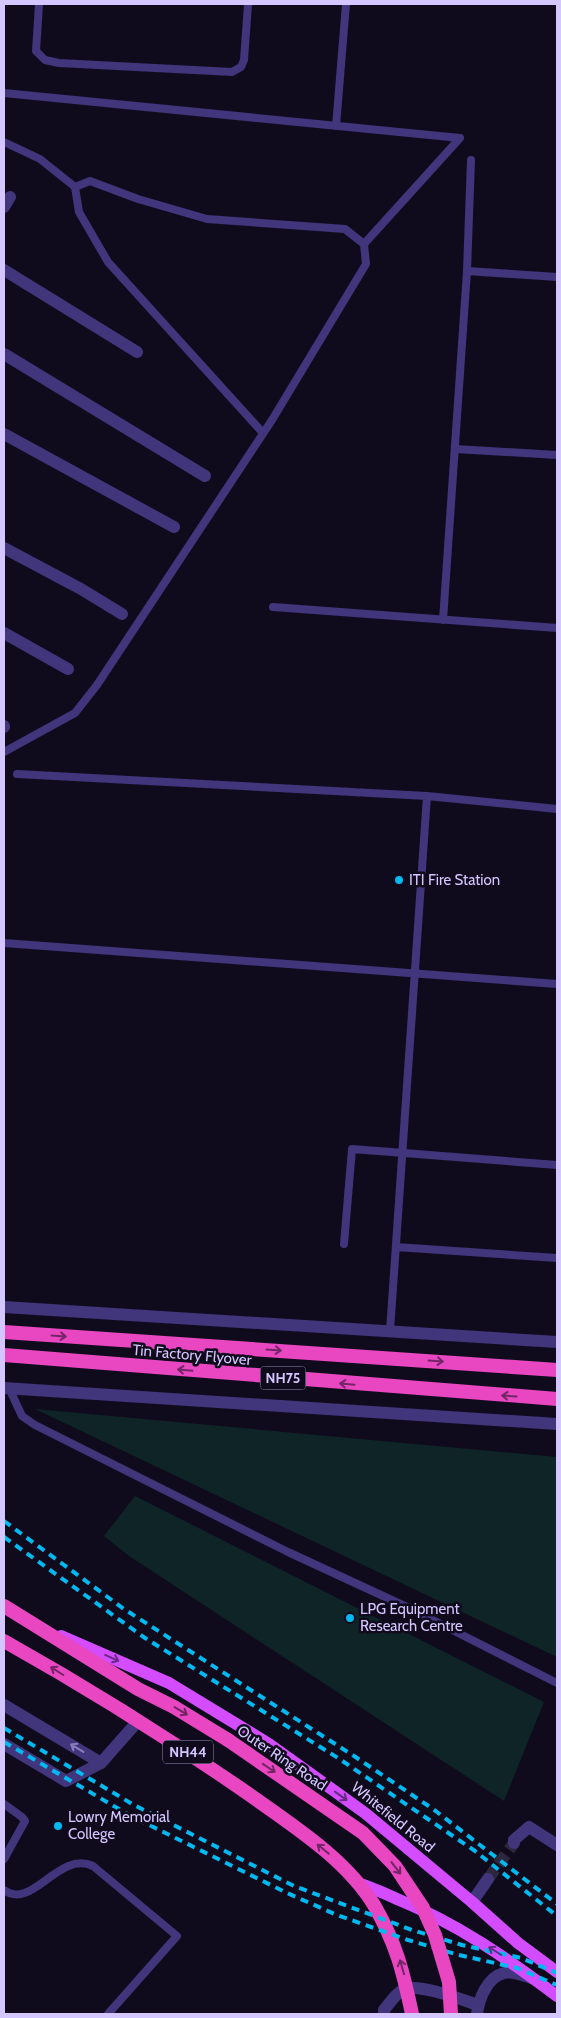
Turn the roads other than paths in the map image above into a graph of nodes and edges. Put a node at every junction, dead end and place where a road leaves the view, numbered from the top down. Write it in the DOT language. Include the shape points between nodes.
graph roads {
  1 [pos="39,4"];
  2 [pos="248,4"];
  3 [pos="346,4"];
  4 [pos="4,93"];
  5 [pos="336,126"];
  6 [pos="4,142"];
  7 [pos="471,160"];
  8 [pos="75,187"];
  9 [pos="364,244"];
  10 [pos="4,270"];
  11 [pos="467,271"];
  12 [pos="557,277"];
  13 [pos="137,352"];
  14 [pos="4,354"];
  15 [pos="263,433"];
  16 [pos="4,434"];
  17 [pos="455,449"];
  18 [pos="557,455"];
  19 [pos="205,476"];
  20 [pos="174,527"];
  21 [pos="4,548"];
  22 [pos="273,608"];
  23 [pos="122,614"];
  24 [pos="443,620"];
  25 [pos="557,628"];
  26 [pos="4,633"];
  27 [pos="68,669"];
  28 [pos="4,752"];
  29 [pos="17,774"];
  30 [pos="427,796"];
  31 [pos="557,809"];
  32 [pos="4,943"];
  33 [pos="414,974"];
  34 [pos="557,984"];
  35 [pos="402,1152"];
  36 [pos="557,1165"];
  37 [pos="344,1244"];
  38 [pos="396,1247"];
  39 [pos="557,1258"];
  40 [pos="4,1307"];
  41 [pos="390,1331"];
  42 [pos="7,1332"];
  43 [pos="557,1342"];
  44 [pos="6,1356"];
  45 [pos="557,1370"];
  46 [pos="6,1388"];
  47 [pos="557,1399"];
  48 [pos="557,1424"];
  49 [pos="4,1606"];
  50 [pos="36,1625"];
  51 [pos="4,1641"];
  52 [pos="557,1683"];
  53 [pos="4,1705"];
  54 [pos="138,1721"];
  55 [pos="4,1744"];
  56 [pos="101,1763"];
  57 [pos="4,1804"];
  58 [pos="557,1845"];
  59 [pos="557,1851"];
  60 [pos="4,1859"];
  61 [pos="488,1879"];
  62 [pos="358,1883"];
  63 [pos="4,1890"];
  64 [pos="472,1902"];
  65 [pos="557,1972"];
  66 [pos="535,1979"];
  67 [pos="407,1988"];
  68 [pos="557,1996"];
  69 [pos="478,2009"];
  70 [pos="108,2014"];
  71 [pos="384,2014"];
  72 [pos="412,2014"];
  73 [pos="451,2014"];
  1 -- 2 [label="lane" via="36,51 45,60 232,72 241,67 244,60"];
  3 -- 5 [label="lane"];
  4 -- 5 [label="lane"];
  5 -- 9 [label="lane" via="460,138"];
  6 -- 8 [label="lane" via="40,160"];
  7 -- 11 [label="lane"];
  8 -- 9 [label="lane" via="90,181 208,219 345,230"];
  8 -- 15 [label="lane" via="79,212 108,262"];
  9 -- 15 [label="lane" via="366,264"];
  10 -- 13 [label="street"];
  11 -- 12 [label="lane"];
  11 -- 17 [label="lane"];
  14 -- 19 [label="street"];
  15 -- 28 [label="lane" via="137,627 75,713"];
  16 -- 20 [label="street"];
  17 -- 18 [label="lane"];
  17 -- 24 [label="lane"];
  21 -- 23 [label="street"];
  22 -- 24 [label="lane"];
  24 -- 25 [label="lane"];
  26 -- 27 [label="street"];
  29 -- 30 [label="lane"];
  30 -- 31 [label="lane"];
  30 -- 33 [label="lane"];
  32 -- 33 [label="lane"];
  33 -- 34 [label="lane"];
  33 -- 35 [label="lane"];
  35 -- 36 [label="lane"];
  35 -- 37 [label="lane" via="352,1149"];
  35 -- 38 [label="lane"];
  38 -- 39 [label="lane"];
  38 -- 41 [label="lane"];
  40 -- 41 [label="street"];
  41 -- 43 [label="street"];
  42 -- 45 [label="highway, Tin Factory Flyover / NH75, one-way"];
  47 -- 44 [label="highway, Tin Factory Flyover / NH75, one-way"];
  46 -- 48 [label="street"];
  46 -- 52 [label="lane" via="22,1416 35,1424"];
  49 -- 50 [label="highway, Outer Ring Road / NH44"];
  50 -- 64 [label="main road, Whitefield Road, one-way" via="169,1683 268,1744 365,1813"];
  50 -- 73 [label="highway, Outer Ring Road / NH44, one-way, bridge" via="228,1740 347,1822 380,1850 395,1866 423,1908 435,1935 450,1982"];
  54 -- 51 [label="highway, NH44, one-way"];
  56 -- 53 [label="street, one-way"];
  54 -- 56 [label="street"];
  62 -- 54 [label="highway, NH44, one-way" via="329,1854 292,1825 192,1754"];
  55 -- 56 [label="street" via="66,1781"];
  57 -- 60 [label="lane" via="25,1821"];
  58 -- 59 [label="street" via="529,1827 514,1840 517,1843 529,1834"];
  61 -- 64 [label="street"];
  66 -- 62 [label="main road, one-way" via="439,1917"];
  67 -- 62 [label="highway, NH44, one-way" via="396,1946"];
  63 -- 70 [label="lane" via="10,1895 21,1895 71,1863 85,1863 93,1866 177,1936"];
  64 -- 65 [label="main road, Whitefield Road"];
  66 -- 68 [label="main road"];
  66 -- 69 [label="street" via="515,1973 504,1973 494,1978 487,1986"];
  67 -- 69 [label="street" via="432,1990"];
  67 -- 71 [label="street" via="384,2010"];
  67 -- 72 [label="highway, NH44"];
}
